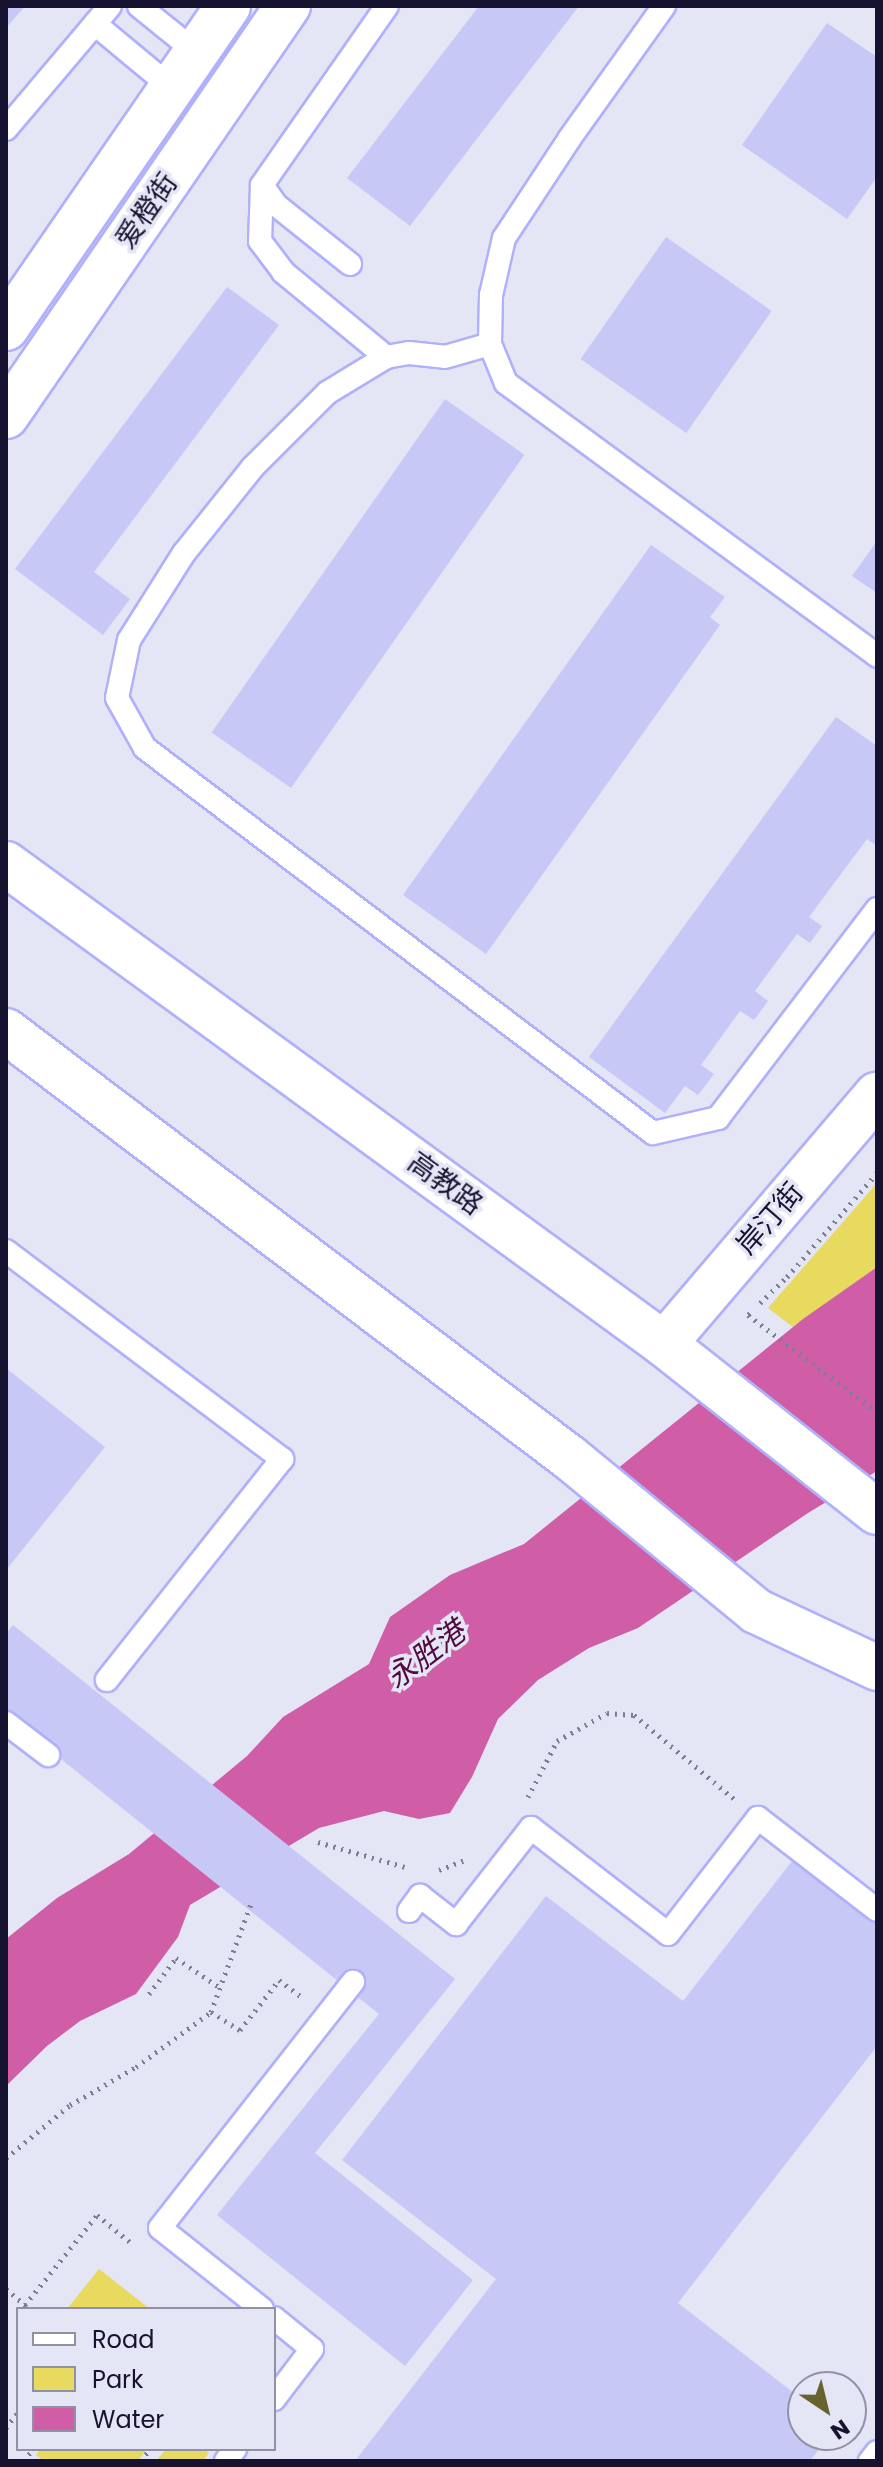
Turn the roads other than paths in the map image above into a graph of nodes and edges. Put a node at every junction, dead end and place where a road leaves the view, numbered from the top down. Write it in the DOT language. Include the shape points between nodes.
graph roads {
  1 [pos="139,6"];
  2 [pos="228,6"];
  3 [pos="288,6"];
  4 [pos="387,6"];
  5 [pos="664,6"];
  6 [pos="106,11"];
  7 [pos="196,52"];
  8 [pos="171,87"];
  9 [pos="6,129"];
  10 [pos="262,185"];
  11 [pos="350,264"];
  12 [pos="6,328"];
  13 [pos="490,344"];
  14 [pos="386,357"];
  15 [pos="6,416"];
  16 [pos="877,656"];
  17 [pos="6,864"];
  18 [pos="877,909"];
  19 [pos="6,1031"];
  20 [pos="877,1095"];
  21 [pos="6,1251"];
  22 [pos="680,1356"];
  23 [pos="877,1512"];
  24 [pos="877,1668"];
  25 [pos="107,1680"];
  26 [pos="6,1723"];
  27 [pos="48,1755"];
  28 [pos="877,1910"];
  29 [pos="409,1911"];
  30 [pos="353,1982"];
  31 [pos="259,2307"];
  32 [pos="276,2320"];
  33 [pos="276,2396"];
  34 [pos="877,2452"];
  35 [pos="870,2461"];
  1 -- 7 [label="lane"];
  2 -- 7 [label="main road, 爱橙街"];
  3 -- 15 [label="main road, 爱橙街"];
  4 -- 10 [label="lane"];
  5 -- 13 [label="lane" via="504,238 491,295"];
  6 -- 8 [label="lane"];
  6 -- 9 [label="lane"];
  7 -- 8 [label="main road, 爱橙街"];
  8 -- 12 [label="main road, 爱橙街"];
  10 -- 11 [label="lane" via="276,205"];
  10 -- 14 [label="lane" via="260,241 283,272"];
  13 -- 14 [label="lane" via="445,357"];
  13 -- 16 [label="lane" via="506,383"];
  14 -- 18 [label="lane" via="327,393 253,467 184,553 129,640 117,698 145,748 653,1133 718,1118"];
  17 -- 22 [label="main road, 高教路"];
  19 -- 24 [label="main road" via="570,1458 756,1611"];
  20 -- 22 [label="main road, 岸汀街"];
  21 -- 25 [label="lane" via="282,1459"];
  22 -- 23 [label="main road, 高教路"];
  26 -- 27 [label="lane"];
  28 -- 29 [label="lane" via="758,1818 668,1934 531,1828 456,1924 420,1896"];
  30 -- 31 [label="lane" via="160,2228"];
  32 -- 33 [label="lane" via="312,2349"];
  34 -- 35 [label="lane"];
}
